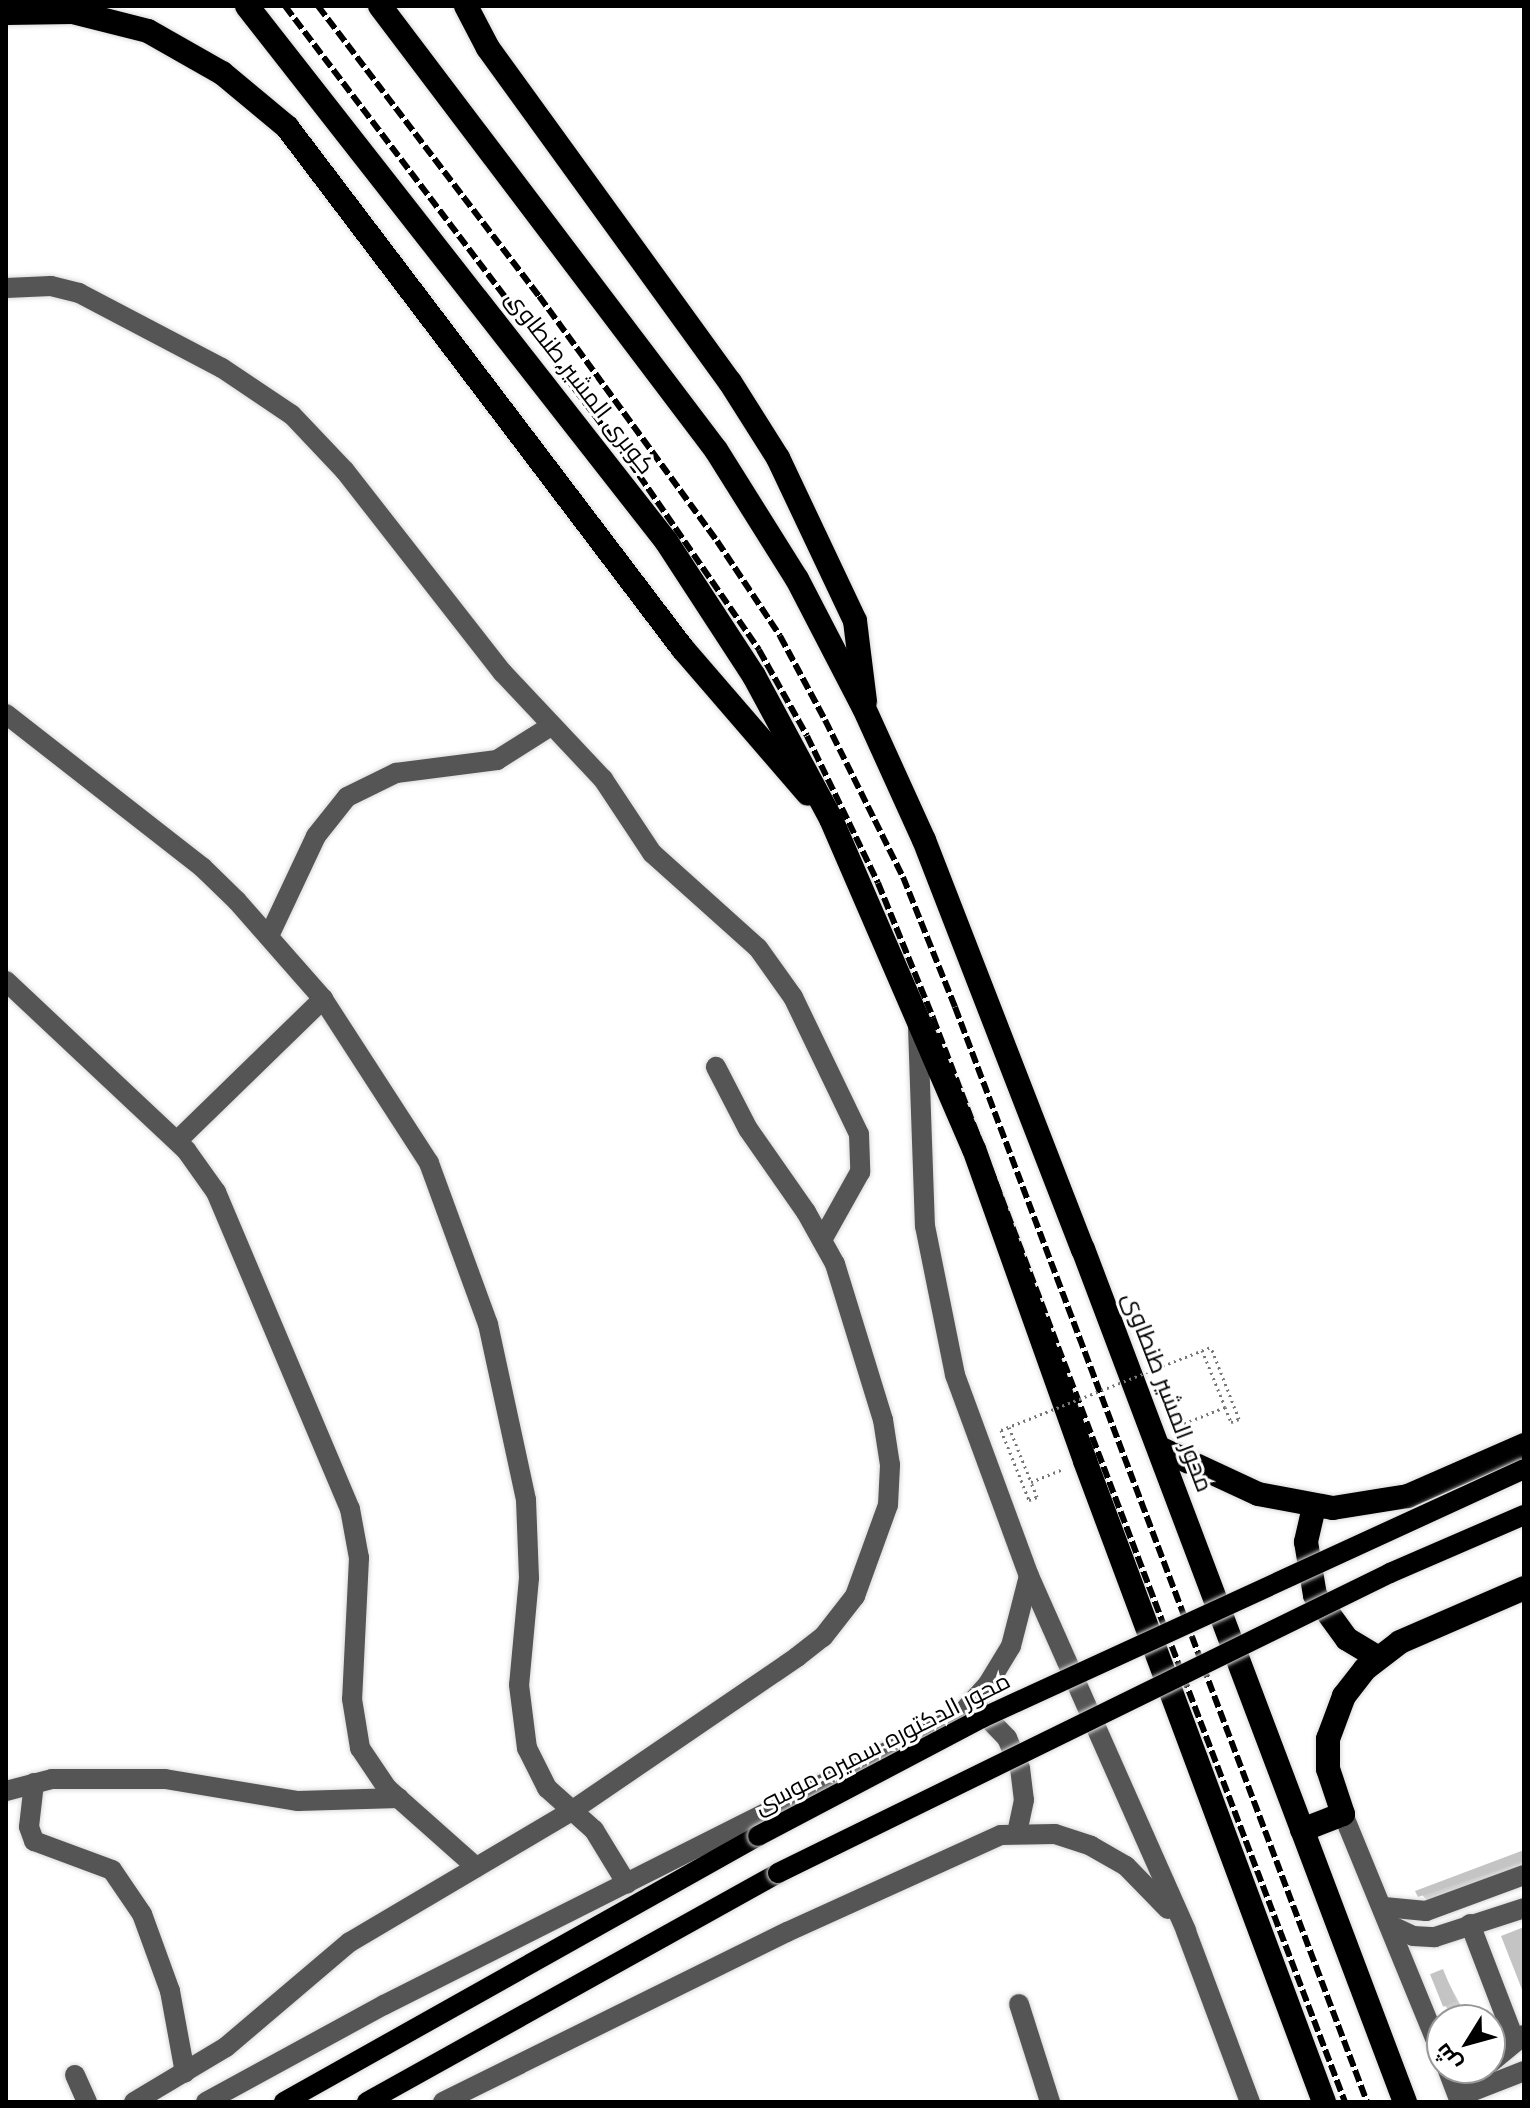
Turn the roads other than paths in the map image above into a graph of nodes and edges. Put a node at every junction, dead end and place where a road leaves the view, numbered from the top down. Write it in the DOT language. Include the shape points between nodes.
graph roads {
  1 [pos="247,6"];
  2 [pos="380,6"];
  3 [pos="466,6"];
  4 [pos="6,13"];
  5 [pos="6,288"];
  6 [pos="864,708"];
  7 [pos="6,714"];
  8 [pos="551,726"];
  9 [pos="831,819"];
  10 [pos="269,936"];
  11 [pos="6,981"];
  12 [pos="323,999"];
  13 [pos="917,1011"];
  14 [pos="716,1067"];
  15 [pos="177,1141"];
  16 [pos="822,1240"];
  17 [pos="1157,1441"];
  18 [pos="1524,1445"];
  19 [pos="1524,1469"];
  20 [pos="1314,1507"];
  21 [pos="1524,1515"];
  22 [pos="1029,1576"];
  23 [pos="1524,1588"];
  24 [pos="1377,1657"];
  25 [pos="973,1704"];
  26 [pos="34,1783"];
  27 [pos="6,1791"];
  28 [pos="399,1798"];
  29 [pos="570,1812"];
  30 [pos="1343,1814"];
  31 [pos="1302,1830"];
  32 [pos="1017,1832"];
  33 [pos="476,1867"];
  34 [pos="1524,1875"];
  35 [pos="627,1884"];
  36 [pos="1384,1907"];
  37 [pos="1524,1908"];
  38 [pos="1470,1924"];
  39 [pos="1392,1926"];
  40 [pos="1186,1931"];
  41 [pos="1019,2004"];
  42 [pos="1426,2014"];
  43 [pos="1520,2038"];
  44 [pos="1524,2071"];
  45 [pos="185,2073"];
  46 [pos="75,2075"];
  47 [pos="1464,2099"];
  48 [pos="87,2102"];
  49 [pos="134,2102"];
  50 [pos="206,2102"];
  51 [pos="284,2102"];
  52 [pos="367,2102"];
  53 [pos="443,2102"];
  54 [pos="1050,2102"];
  55 [pos="1250,2102"];
  56 [pos="1324,2102"];
  57 [pos="1405,2102"];
  1 -- 9 [label="highway, كوبرى المشير طنطاوى" via="666,541 754,676"];
  2 -- 6 [label="highway" via="716,450 797,579"];
  3 -- 6 [label="highway" via="488,48 730,382 778,458 855,621 864,664"];
  4 -- 9 [label="highway" via="73,12 148,31 222,73 287,127 683,649"];
  5 -- 8 [label="street" via="51,286 79,293 234,375 292,415 345,471"];
  6 -- 17 [label="highway, محور المشير طنطاوى" via="924,840"];
  7 -- 10 [label="street" via="202,867"];
  8 -- 10 [label="street" via="497,760 396,773 347,797 316,836"];
  8 -- 16 [label="street" via="603,779 652,853 739,928 793,997 862,1147 855,1184"];
  9 -- 13 [label="highway"];
  10 -- 12 [label="street"];
  11 -- 15 [label="street"];
  12 -- 15 [label="street"];
  12 -- 29 [label="street" via="429,1163 488,1324 528,1526 519,1671 523,1727 539,1776"];
  13 -- 22 [label="street" via="922,1190 937,1301 967,1411"];
  13 -- 56 [label="highway" via="1014,1252 1085,1461"];
  14 -- 16 [label="street" via="748,1129"];
  15 -- 28 [label="street" via="216,1192 350,1509 359,1558 353,1716 367,1762"];
  16 -- 29 [label="street" via="845,1289 888,1442 885,1525 863,1581 845,1611 810,1648"];
  17 -- 20 [label="highway" via="1258,1494"];
  17 -- 31 [label="highway, محور المشير طنطاوى"];
  18 -- 20 [label="highway" via="1408,1496 1371,1505"];
  19 -- 51 [label="main road, محور الدكتوره سميره موسى, bridge" via="982,1718 758,1836"];
  20 -- 24 [label="highway" via="1306,1551 1315,1595 1334,1626"];
  21 -- 52 [label="main road, bridge" via="1376,1580 778,1873"];
  22 -- 25 [label="street" via="1011,1646"];
  22 -- 40 [label="street"];
  23 -- 24 [label="highway"];
  24 -- 30 [label="highway" via="1354,1682 1331,1725 1328,1769"];
  25 -- 32 [label="street" via="998,1725 1015,1753 1024,1800"];
  25 -- 35 [label="street" via="929,1734"];
  26 -- 27 [label="street"];
  26 -- 28 [label="street" via="165,1779 306,1802"];
  26 -- 45 [label="street" via="29,1827 34,1841 102,1863 123,1880 137,1903 170,1991"];
  28 -- 33 [label="street"];
  29 -- 33 [label="street"];
  29 -- 35 [label="street" via="603,1842"];
  30 -- 31 [label="highway"];
  30 -- 36 [label="street"];
  31 -- 57 [label="highway, محور المشير طنطاوى"];
  32 -- 40 [label="street" via="1074,1839 1110,1855 1142,1879"];
  32 -- 53 [label="street" via="988,1840 787,1932"];
  33 -- 45 [label="street" via="331,1955 246,2031"];
  34 -- 36 [label="street" via="1426,1911"];
  35 -- 50 [label="street" via="370,2012"];
  36 -- 39 [label="street"];
  37 -- 38 [label="street"];
  38 -- 39 [label="street" via="1424,1938"];
  38 -- 43 [label="street"];
  39 -- 42 [label="street"];
  40 -- 55 [label="street"];
  41 -- 54 [label="street"];
  44 -- 47 [label="street"];
  45 -- 49 [label="street"];
  46 -- 48 [label="street"];
}
